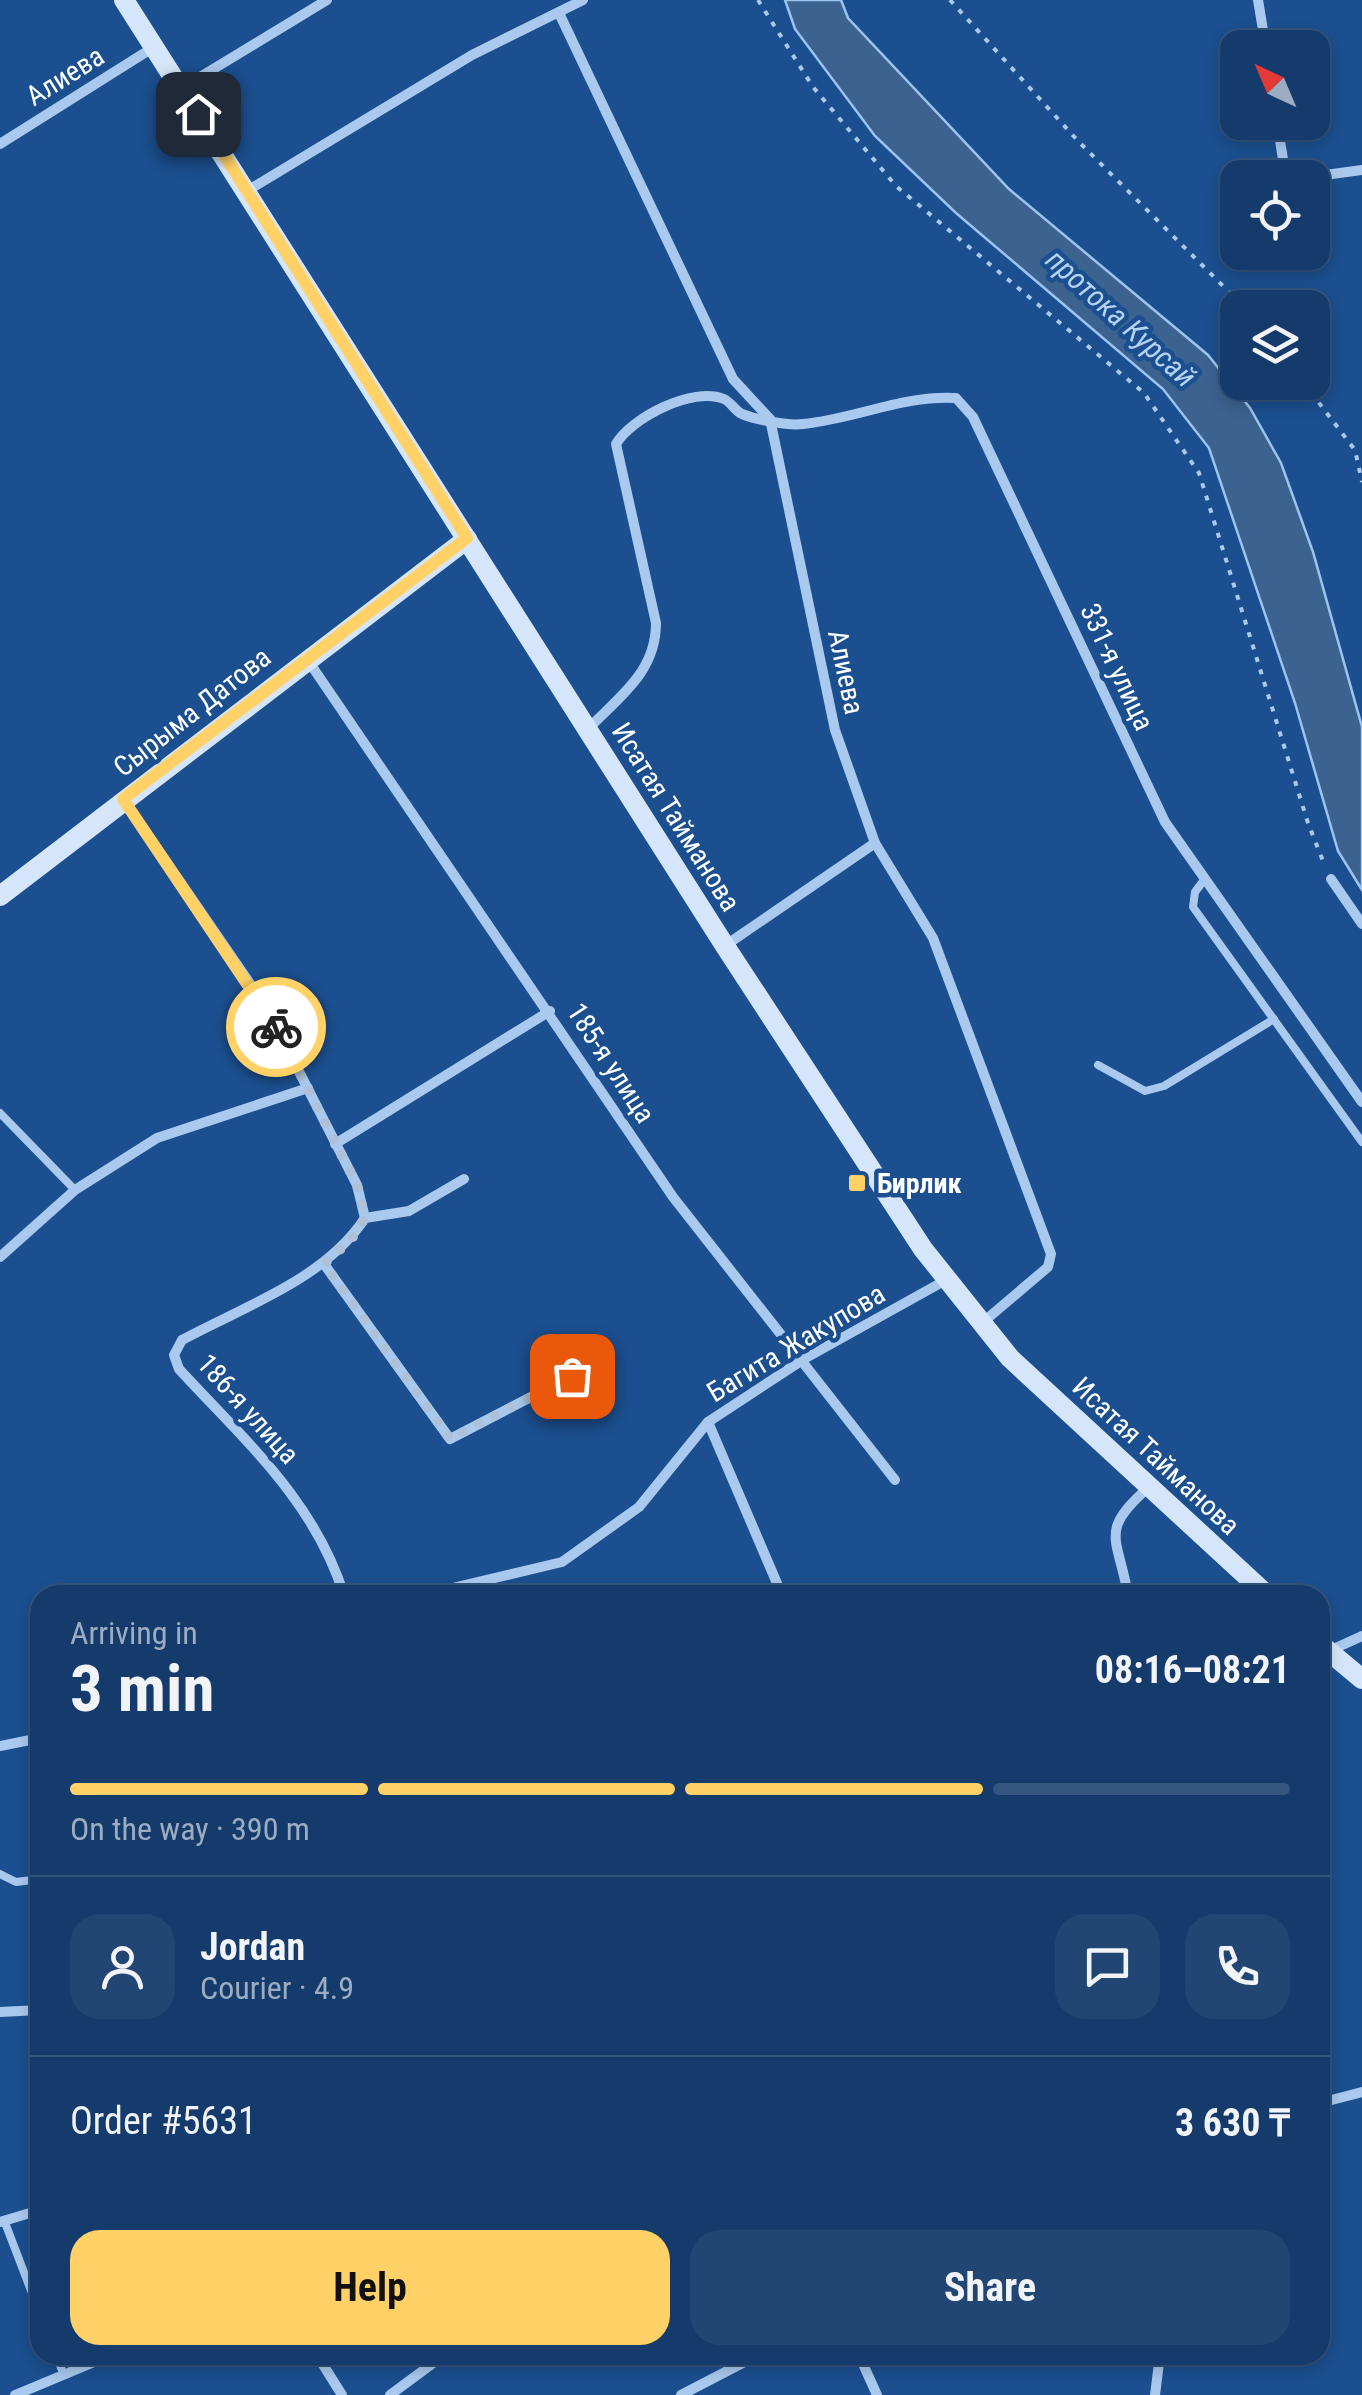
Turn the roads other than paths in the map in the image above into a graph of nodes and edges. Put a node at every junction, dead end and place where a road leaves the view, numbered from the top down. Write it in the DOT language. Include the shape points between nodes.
graph roads {
  1 [pos="124,0"];
  2 [pos="327,0"];
  3 [pos="583,0"];
  4 [pos="1258,0"];
  5 [pos="558,13"];
  6 [pos="1263,30"];
  7 [pos="154,46"];
  8 [pos="182,88"];
  9 [pos="0,144"];
  10 [pos="1362,170"];
  11 [pos="1330,174"];
  12 [pos="247,191"];
  13 [pos="770,419"];
  14 [pos="467,538"];
  15 [pos="307,658"];
  16 [pos="588,729"];
  17 [pos="123,799"];
  18 [pos="875,843"];
  19 [pos="1204,880"];
  20 [pos="1330,880"];
  21 [pos="0,896"];
  22 [pos="1362,924"];
  23 [pos="725,946"];
  24 [pos="550,1011"];
  25 [pos="1274,1019"];
  26 [pos="1319,1041"];
  27 [pos="1299,1054"];
  28 [pos="1098,1065"];
  29 [pos="308,1088"];
  30 [pos="1362,1102"];
  31 [pos="0,1113"];
  32 [pos="1362,1142"];
  33 [pos="335,1144"];
  34 [pos="464,1179"];
  35 [pos="75,1190"];
  36 [pos="365,1218"];
  37 [pos="0,1257"];
  38 [pos="324,1264"];
  39 [pos="947,1279"];
  40 [pos="982,1323"];
  41 [pos="602,1360"];
  42 [pos="804,1360"];
  43 [pos="708,1422"];
  44 [pos="894,1480"];
  45 [pos="1149,1487"];
  46 [pos="341,1585"];
  47 [pos="466,1585"];
  48 [pos="778,1585"];
  49 [pos="1125,1585"];
  50 [pos="1255,1585"];
  51 [pos="1362,1636"];
  52 [pos="1330,1646"];
  53 [pos="1330,1653"];
  54 [pos="1362,1679"];
  55 [pos="30,1740"];
  56 [pos="0,1746"];
  57 [pos="0,1874"];
  58 [pos="30,1881"];
  59 [pos="30,2010"];
  60 [pos="0,2012"];
  61 [pos="1362,2092"];
  62 [pos="1330,2101"];
  63 [pos="30,2213"];
  64 [pos="2,2221"];
  65 [pos="30,2290"];
  66 [pos="60,2365"];
  67 [pos="85,2365"];
  68 [pos="323,2365"];
  69 [pos="430,2365"];
  70 [pos="739,2365"];
  71 [pos="864,2365"];
  72 [pos="1159,2365"];
  73 [pos="63,2373"];
  74 [pos="707,2382"];
  75 [pos="15,2395"];
  76 [pos="342,2395"];
  77 [pos="390,2395"];
  78 [pos="680,2395"];
  79 [pos="712,2395"];
  80 [pos="877,2395"];
  81 [pos="1155,2395"];
  1 -- 7 [label="street, Исатая Тайманова"];
  2 -- 8 [label="street"];
  3 -- 5 [label="street"];
  4 -- 6 [label="street"];
  5 -- 12 [label="street" via="472,55"];
  5 -- 13 [label="street" via="734,379"];
  7 -- 8 [label="street, Исатая Тайманова"];
  7 -- 9 [label="street, Алиева"];
  8 -- 12 [label="street, Исатая Тайманова"];
  10 -- 11 [label="street"];
  12 -- 14 [label="street, Исатая Тайманова"];
  13 -- 16 [label="street" via="702,396 646,414 616,444 656,649"];
  13 -- 18 [label="street, Алиева" via="836,730"];
  13 -- 19 [label="street, 331-я улица" via="800,425 927,396 956,398 973,417 1166,822"];
  14 -- 15 [label="street, Сырыма Датова"];
  14 -- 16 [label="street, Исатая Тайманова"];
  15 -- 17 [label="street, Сырыма Датова"];
  15 -- 24 [label="street, 185-я улица"];
  16 -- 23 [label="street, Исатая Тайманова"];
  17 -- 21 [label="street, Сырыма Датова"];
  17 -- 29 [label="street" via="266,1007"];
  18 -- 23 [label="street"];
  18 -- 40 [label="street, Алиева" via="933,938 1051,1254 1048,1268"];
  19 -- 25 [label="lane" via="1194,907"];
  19 -- 26 [label="street, 331-я улица"];
  20 -- 22 [label="street"];
  23 -- 39 [label="street, Исатая Тайманова"];
  24 -- 33 [label="street"];
  24 -- 42 [label="street, 185-я улица" via="673,1197"];
  25 -- 27 [label="lane"];
  25 -- 28 [label="lane" via="1164,1086 1146,1090"];
  26 -- 27 [label="lane"];
  26 -- 30 [label="street, 331-я улица"];
  27 -- 32 [label="lane"];
  29 -- 33 [label="street"];
  29 -- 35 [label="street" via="157,1138"];
  31 -- 35 [label="lane"];
  33 -- 36 [label="street"];
  34 -- 36 [label="street" via="408,1211"];
  35 -- 37 [label="street"];
  36 -- 38 [label="street, 186-я улица"];
  38 -- 41 [label="street" via="450,1439"];
  38 -- 46 [label="street, 186-я улица" via="182,1340 174,1355 179,1369 300,1501"];
  39 -- 40 [label="street, Исатая Тайманова"];
  39 -- 42 [label="street, Багита Жакупова"];
  40 -- 45 [label="street, Исатая Тайманова" via="1010,1358"];
  42 -- 43 [label="street, Багита Жакупова"];
  42 -- 44 [label="street, 185-я улица"];
  43 -- 47 [label="street, Багита Жакупова" via="639,1507 562,1562"];
  43 -- 48 [label="street"];
  45 -- 49 [label="street" via="1120,1512 1114,1541"];
  45 -- 50 [label="street, Исатая Тайманова"];
  51 -- 52 [label="street"];
  53 -- 54 [label="street"];
  55 -- 56 [label="street"];
  57 -- 58 [label="lane"];
  59 -- 60 [label="street"];
  61 -- 62 [label="street"];
  63 -- 64 [label="street"];
  64 -- 65 [label="lane"];
  66 -- 73 [label="lane"];
  67 -- 73 [label="street"];
  68 -- 76 [label="street"];
  69 -- 77 [label="street"];
  70 -- 74 [label="street"];
  71 -- 80 [label="street"];
  72 -- 81 [label="street"];
  73 -- 75 [label="street"];
  74 -- 78 [label="street"];
  74 -- 79 [label="street"];
}
